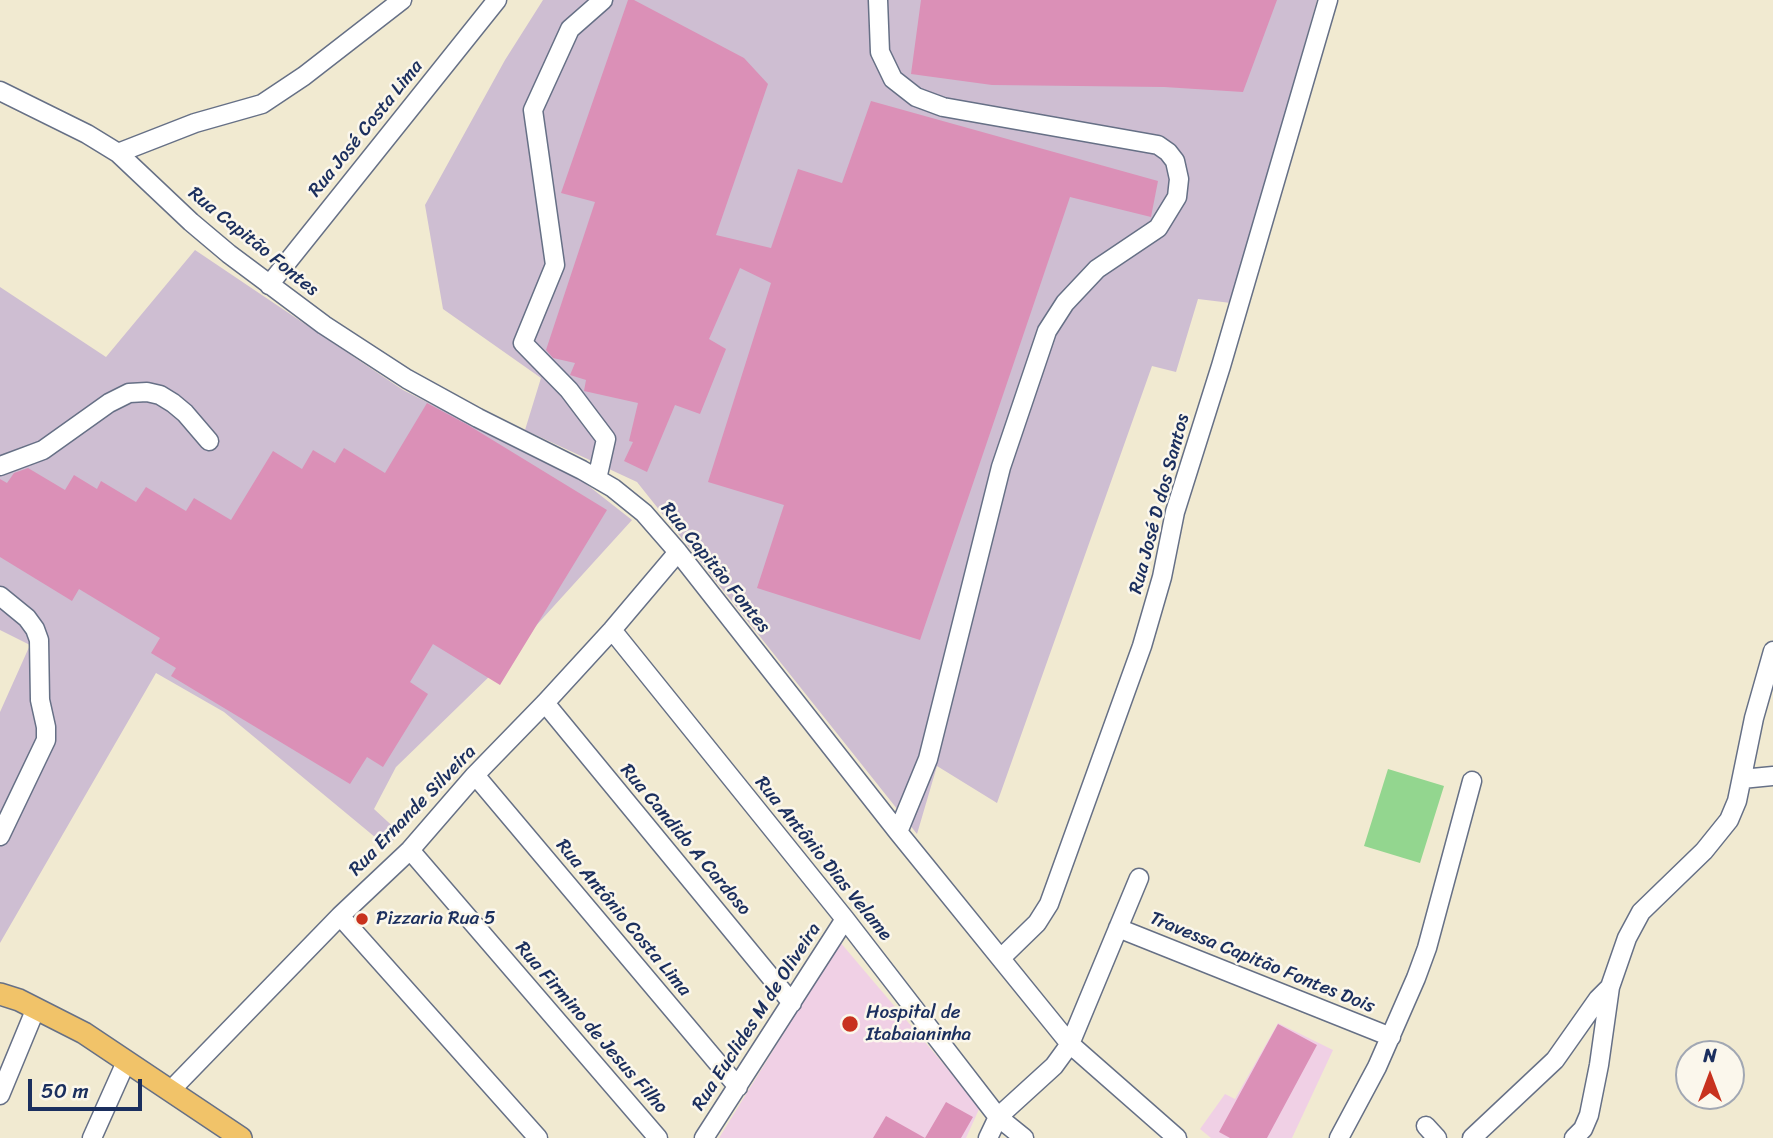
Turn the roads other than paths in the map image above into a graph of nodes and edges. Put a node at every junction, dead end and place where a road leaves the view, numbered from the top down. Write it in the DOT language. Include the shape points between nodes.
graph roads {
  1 [pos="402,0"];
  2 [pos="497,0"];
  3 [pos="603,0"];
  4 [pos="878,0"];
  5 [pos="1328,0"];
  6 [pos="0,91"];
  7 [pos="118,153"];
  8 [pos="269,285"];
  9 [pos="209,441"];
  10 [pos="0,466"];
  11 [pos="597,479"];
  12 [pos="678,552"];
  13 [pos="0,596"];
  14 [pos="612,630"];
  15 [pos="1773,651"];
  16 [pos="545,704"];
  17 [pos="475,775"];
  18 [pos="1773,776"];
  19 [pos="1742,779"];
  20 [pos="1472,781"];
  21 [pos="898,832"];
  22 [pos="0,836"];
  23 [pos="410,850"];
  24 [pos="1139,878"];
  25 [pos="340,916"];
  26 [pos="845,919"];
  27 [pos="1118,928"];
  28 [pos="1001,958"];
  29 [pos="1610,987"];
  30 [pos="0,994"];
  31 [pos="792,1003"];
  32 [pos="36,1008"];
  33 [pos="1391,1037"];
  34 [pos="1070,1044"];
  35 [pos="127,1062"];
  36 [pos="738,1087"];
  37 [pos="170,1091"];
  38 [pos="0,1095"];
  39 [pos="998,1118"];
  40 [pos="92,1138"];
  41 [pos="241,1138"];
  42 [pos="538,1138"];
  43 [pos="658,1138"];
  44 [pos="704,1138"];
  45 [pos="988,1138"];
  46 [pos="1024,1138"];
  47 [pos="1177,1138"];
  48 [pos="1339,1138"];
  49 [pos="1472,1138"];
  50 [pos="1574,1138"];
  1 -- 7 [label="street" via="262,104 195,123"];
  2 -- 8 [label="street, Rua José Costa Lima"];
  3 -- 11 [label="street" via="570,29 533,110 555,265 523,343 569,390 606,439"];
  4 -- 21 [label="street" via="880,52 893,79 916,97 943,107 1158,145 1174,161 1179,179 1177,197 1158,228 1097,269 1065,303 1047,331 1001,467 928,759"];
  5 -- 28 [label="street, Rua José D dos Santos" via="1175,512 1142,646 1049,904 1037,923"];
  6 -- 7 [label="street, Rua Capitão Fontes"];
  7 -- 8 [label="street, Rua Capitão Fontes" via="191,222"];
  8 -- 11 [label="street, Rua Capitão Fontes" via="407,379"];
  9 -- 10 [label="street" via="186,413 160,395 129,393 43,450"];
  11 -- 12 [label="street, Rua Capitão Fontes" via="644,513"];
  12 -- 14 [label="street, Rua Ernande Silveira"];
  12 -- 21 [label="street, Rua Capitão Fontes"];
  13 -- 22 [label="street" via="27,618 38,640 40,700 46,727 46,740"];
  14 -- 16 [label="street, Rua Ernande Silveira"];
  14 -- 26 [label="street, Rua Antônio Dias Velame"];
  15 -- 19 [label="street"];
  16 -- 17 [label="street, Rua Ernande Silveira"];
  16 -- 31 [label="street, Rua Candido A Cardoso"];
  17 -- 23 [label="street, Rua Ernande Silveira"];
  17 -- 36 [label="street, Rua Antônio Costa Lima"];
  18 -- 19 [label="street"];
  19 -- 29 [label="street" via="1729,820 1641,912"];
  20 -- 33 [label="street" via="1427,948"];
  21 -- 28 [label="street, Rua Capitão Fontes"];
  23 -- 25 [label="street, Rua Ernande Silveira"];
  23 -- 43 [label="street, Rua Firmino de Jesus Filho"];
  24 -- 27 [label="street"];
  25 -- 37 [label="street, Rua Ernande Silveira"];
  25 -- 42 [label="street"];
  26 -- 31 [label="street, Rua Euclides M de Oliveira"];
  26 -- 39 [label="street, Rua Antônio Dias Velame"];
  27 -- 33 [label="street, Travessa Capitão Fontes Dois"];
  27 -- 34 [label="street"];
  28 -- 34 [label="street, Rua Capitão Fontes"];
  29 -- 49 [label="street" via="1555,1060"];
  29 -- 50 [label="street" via="1589,1115"];
  30 -- 32 [label="main road"];
  31 -- 36 [label="street, Rua Euclides M de Oliveira"];
  32 -- 35 [label="main road"];
  32 -- 38 [label="street"];
  33 -- 48 [label="street"];
  34 -- 39 [label="street" via="1054,1066"];
  34 -- 47 [label="street, Rua Capitão Fontes"];
  35 -- 37 [label="main road"];
  35 -- 40 [label="street"];
  36 -- 44 [label="street, Rua Euclides M de Oliveira"];
  37 -- 41 [label="main road"];
  39 -- 45 [label="street"];
  39 -- 46 [label="street, Rua Antônio Dias Velame"];
}
